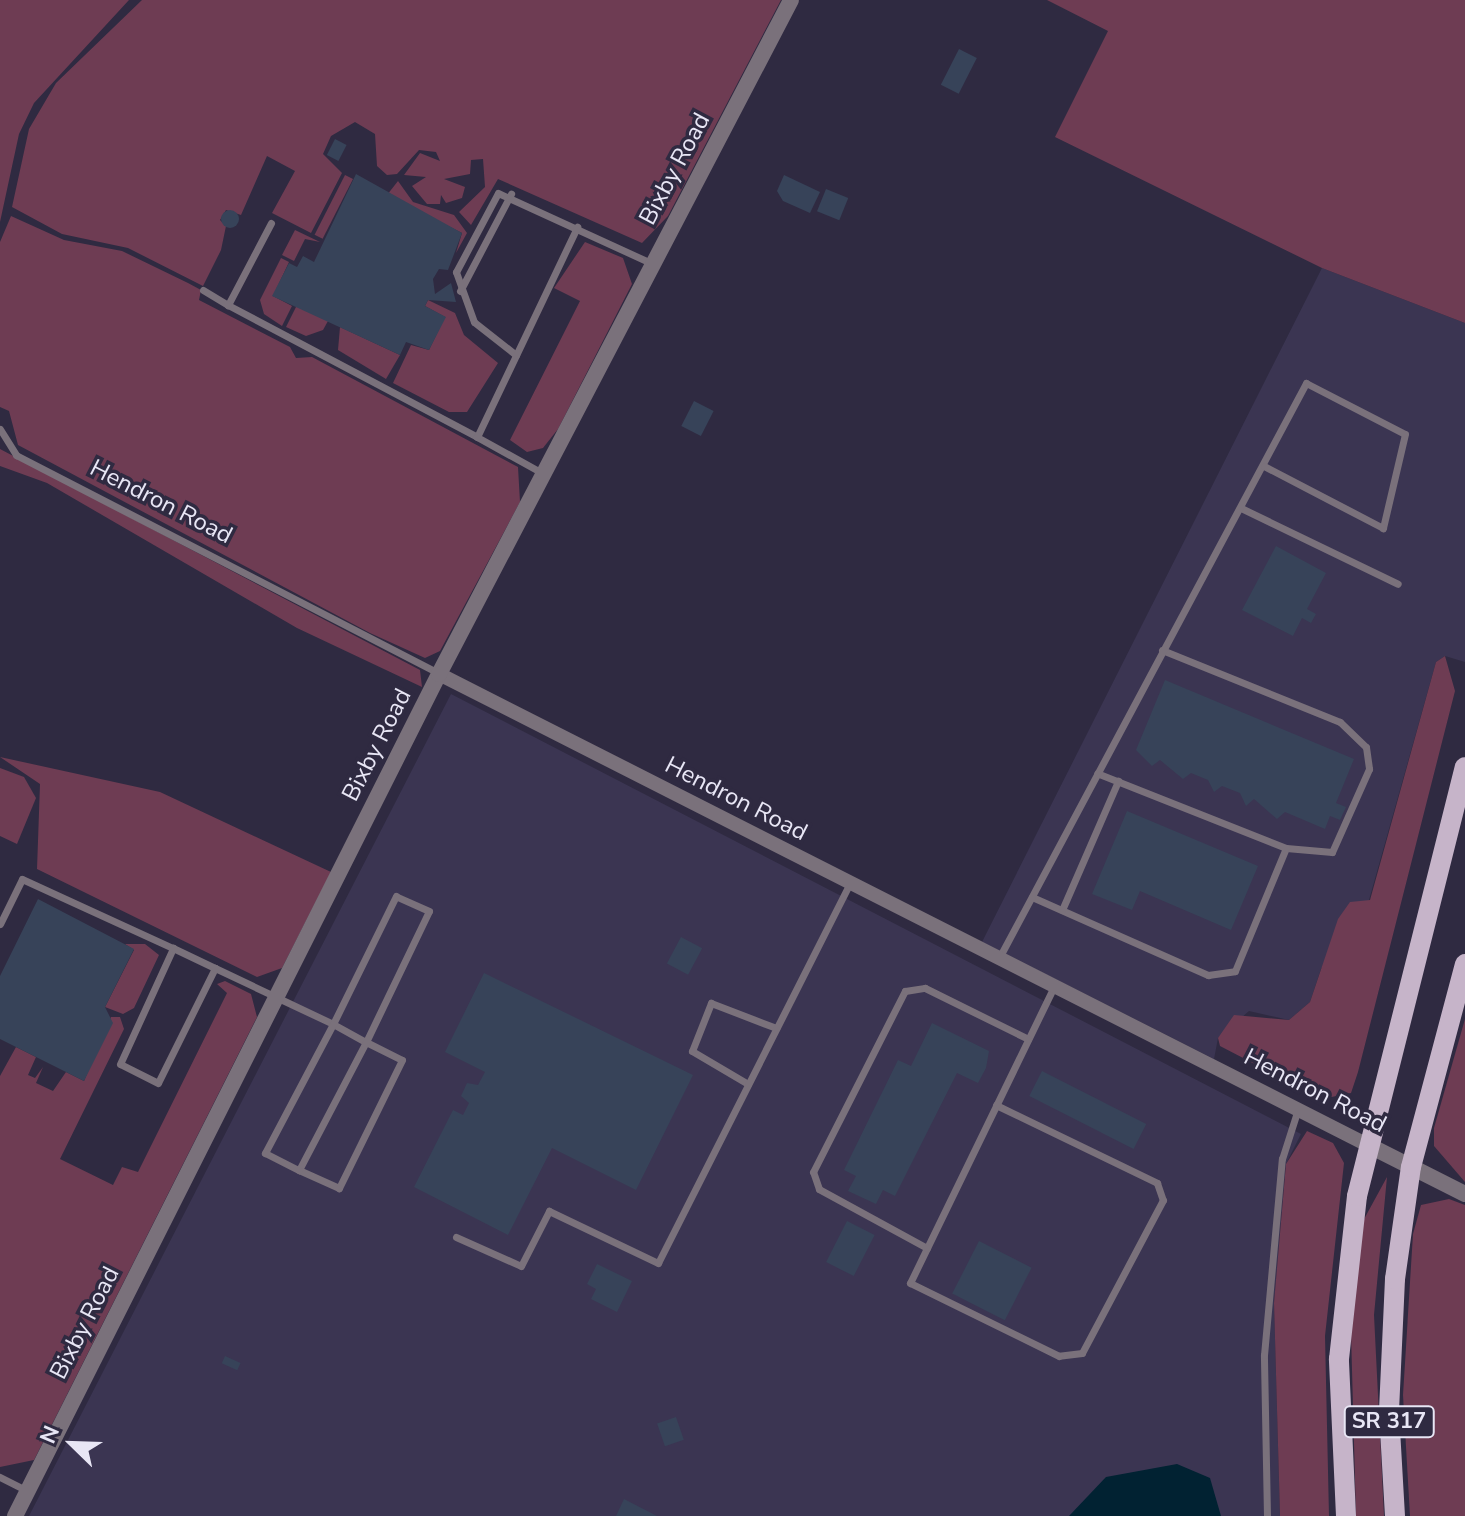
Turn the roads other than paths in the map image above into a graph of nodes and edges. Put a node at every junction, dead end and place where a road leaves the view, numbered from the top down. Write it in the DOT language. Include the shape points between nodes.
graph roads {
  1 [pos="791,0"];
  2 [pos="511,194"];
  3 [pos="271,223"];
  4 [pos="577,227"];
  5 [pos="653,264"];
  6 [pos="203,290"];
  7 [pos="460,291"];
  8 [pos="228,305"];
  9 [pos="516,355"];
  10 [pos="0,429"];
  11 [pos="477,437"];
  12 [pos="1264,466"];
  13 [pos="544,474"];
  14 [pos="1241,508"];
  15 [pos="1398,584"];
  16 [pos="1162,650"];
  17 [pos="439,674"];
  18 [pos="1465,767"];
  19 [pos="1097,773"];
  20 [pos="1118,781"];
  21 [pos="1286,848"];
  22 [pos="850,883"];
  23 [pos="1032,897"];
  24 [pos="1062,910"];
  25 [pos="0,924"];
  26 [pos="173,948"];
  27 [pos="999,958"];
  28 [pos="1465,964"];
  29 [pos="215,968"];
  30 [pos="1054,986"];
  31 [pos="276,997"];
  32 [pos="333,1024"];
  33 [pos="776,1028"];
  34 [pos="1028,1039"];
  35 [pos="366,1042"];
  36 [pos="748,1084"];
  37 [pos="996,1105"];
  38 [pos="1298,1109"];
  39 [pos="1366,1144"];
  40 [pos="1411,1167"];
  41 [pos="299,1170"];
  42 [pos="1465,1194"];
  43 [pos="456,1237"];
  44 [pos="927,1248"];
  45 [pos="0,1477"];
  46 [pos="28,1491"];
  47 [pos="15,1516"];
  48 [pos="1267,1516"];
  49 [pos="1346,1516"];
  50 [pos="1395,1516"];
  1 -- 5 [label="street, Bixby Road"];
  2 -- 4 [label="lane"];
  2 -- 7 [label="lane"];
  2 -- 7 [label="lane" via="498,193 468,249 456,272"];
  3 -- 8 [label="lane"];
  4 -- 5 [label="lane"];
  4 -- 9 [label="lane"];
  5 -- 13 [label="street, Bixby Road"];
  6 -- 8 [label="lane"];
  7 -- 9 [label="lane" via="477,327"];
  8 -- 11 [label="lane"];
  9 -- 11 [label="lane"];
  10 -- 17 [label="lane, Hendron Road" via="16,455"];
  11 -- 13 [label="lane"];
  12 -- 12 [label="lane" via="1306,383 1405,434 1383,528"];
  12 -- 14 [label="lane"];
  13 -- 17 [label="street, Bixby Road"];
  14 -- 15 [label="lane"];
  14 -- 16 [label="lane"];
  16 -- 19 [label="lane"];
  16 -- 21 [label="lane" via="1340,722 1366,747 1369,769 1332,852"];
  17 -- 22 [label="street, Hendron Road"];
  17 -- 31 [label="street, Bixby Road"];
  18 -- 39 [label="main road, SR 317"];
  19 -- 20 [label="lane"];
  19 -- 23 [label="lane"];
  20 -- 21 [label="lane"];
  20 -- 24 [label="lane"];
  21 -- 24 [label="lane" via="1235,971 1208,975"];
  22 -- 27 [label="street, Hendron Road"];
  22 -- 33 [label="lane"];
  23 -- 24 [label="lane"];
  23 -- 27 [label="lane"];
  25 -- 26 [label="lane" via="22,879"];
  26 -- 29 [label="lane"];
  26 -- 29 [label="lane" via="120,1064 158,1083"];
  27 -- 30 [label="street, Hendron Road"];
  28 -- 40 [label="main road, SR 317"];
  29 -- 31 [label="lane"];
  30 -- 34 [label="lane"];
  30 -- 38 [label="street, Hendron Road"];
  31 -- 32 [label="lane"];
  31 -- 46 [label="street, Bixby Road"];
  32 -- 35 [label="lane"];
  32 -- 35 [label="lane" via="396,896 429,911"];
  32 -- 41 [label="lane" via="265,1153"];
  33 -- 36 [label="lane"];
  33 -- 36 [label="lane" via="711,1003 692,1051"];
  34 -- 37 [label="lane"];
  34 -- 44 [label="lane" via="925,988 905,991 813,1172 819,1189"];
  35 -- 41 [label="lane"];
  35 -- 41 [label="lane" via="402,1060 339,1188"];
  36 -- 43 [label="lane" via="658,1263 549,1211 521,1266"];
  37 -- 44 [label="lane"];
  37 -- 44 [label="lane" via="1157,1183 1163,1200 1082,1353 1059,1356 910,1283"];
  38 -- 39 [label="street, Hendron Road"];
  38 -- 48 [label="lane" via="1282,1159 1264,1355"];
  39 -- 40 [label="street, Hendron Road"];
  39 -- 49 [label="main road, SR 317" via="1339,1359"];
  40 -- 42 [label="street, Hendron Road"];
  40 -- 50 [label="main road, SR 317" via="1390,1340"];
  45 -- 46 [label="lane"];
  46 -- 47 [label="street, Bixby Road"];
}
